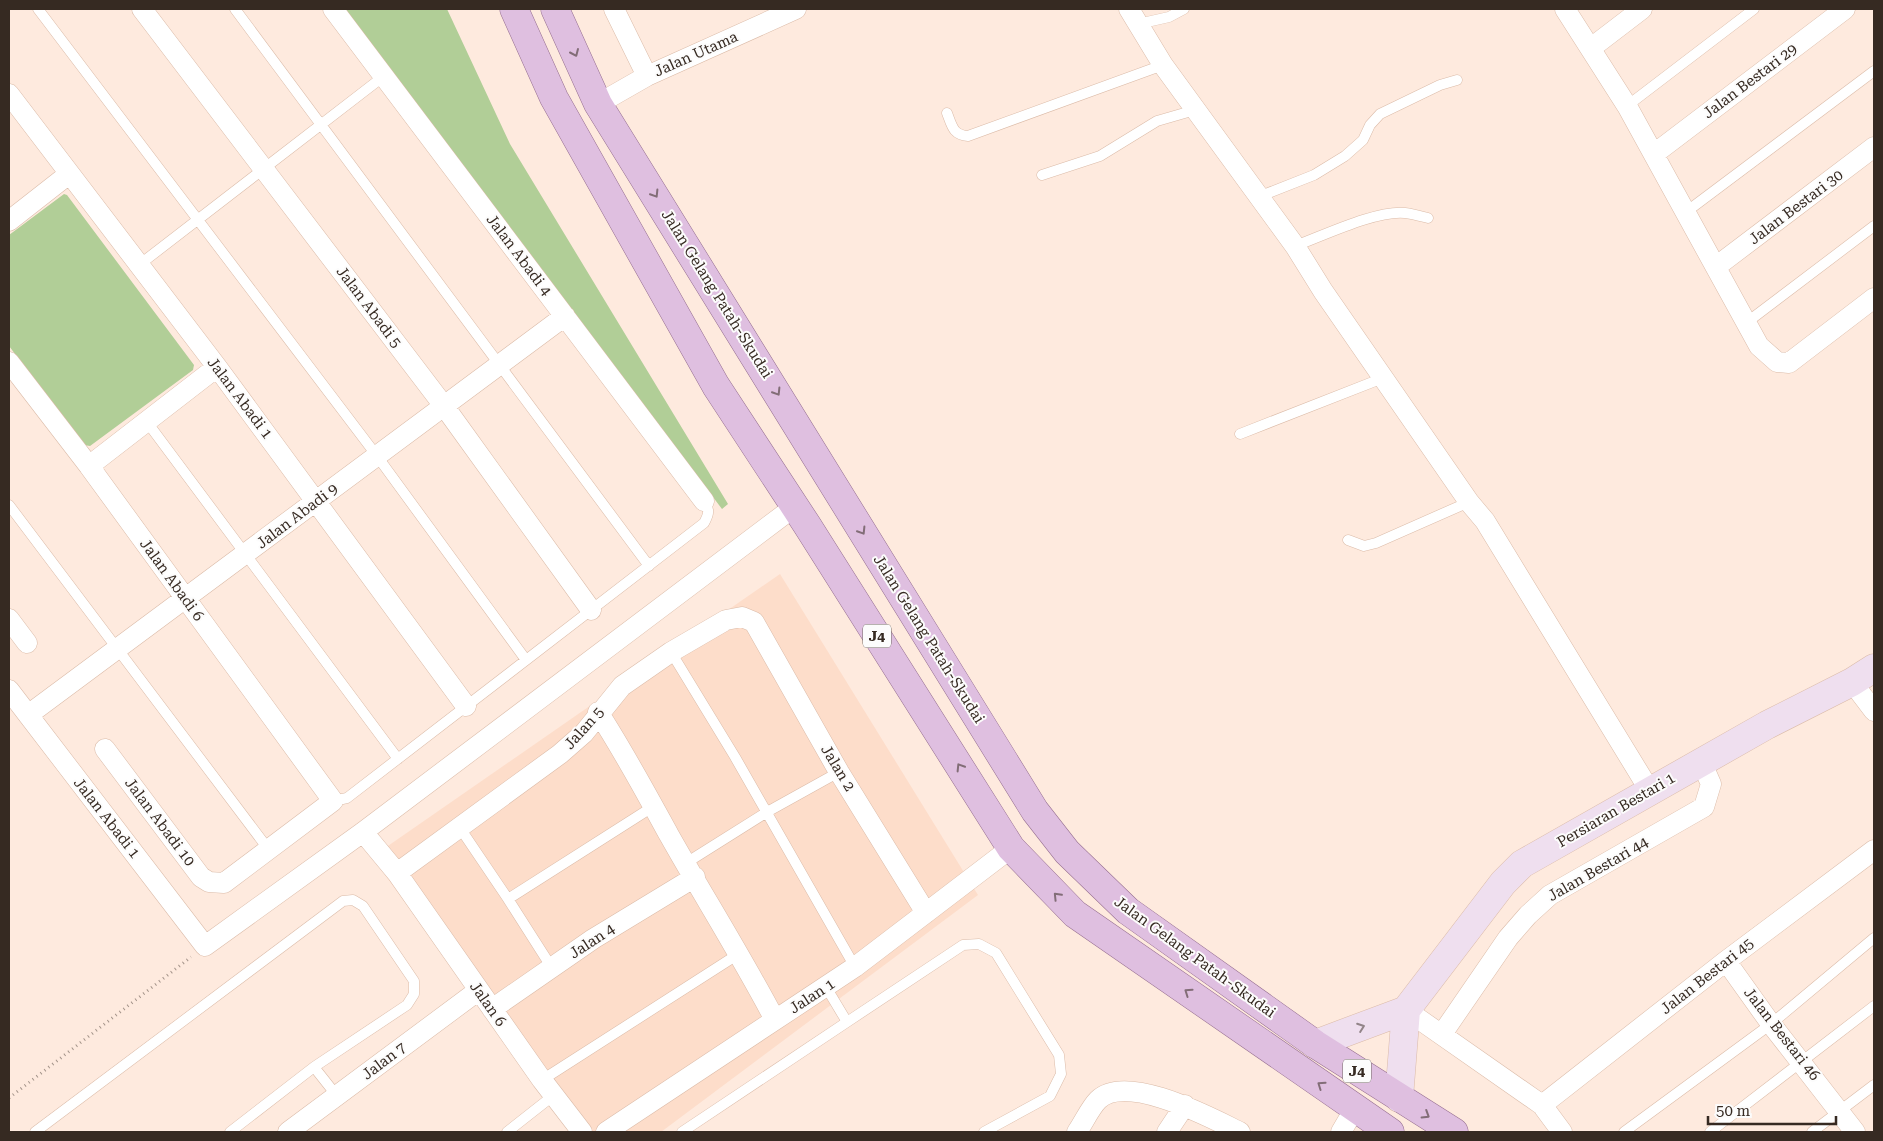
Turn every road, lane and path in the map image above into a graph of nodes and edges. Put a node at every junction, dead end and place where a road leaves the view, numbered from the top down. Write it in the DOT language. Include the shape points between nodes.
graph roads {
  1 [pos="38,9"];
  2 [pos="142,9"];
  3 [pos="235,9"];
  4 [pos="333,9"];
  5 [pos="514,9"];
  6 [pos="555,9"];
  7 [pos="614,9"];
  8 [pos="796,9"];
  9 [pos="1184,9"];
  10 [pos="1565,9"];
  11 [pos="1642,9"];
  12 [pos="1754,9"];
  13 [pos="1845,9"];
  14 [pos="1133,16"];
  15 [pos="1590,48"];
  16 [pos="1163,65"];
  17 [pos="1874,70"];
  18 [pos="384,76"];
  19 [pos="647,76"];
  20 [pos="1457,80"];
  21 [pos="9,94"];
  22 [pos="598,104"];
  23 [pos="1626,106"];
  24 [pos="1195,110"];
  25 [pos="947,113"];
  26 [pos="321,124"];
  27 [pos="1874,147"];
  28 [pos="1654,154"];
  29 [pos="264,168"];
  30 [pos="69,174"];
  31 [pos="1042,175"];
  32 [pos="1258,197"];
  33 [pos="1686,212"];
  34 [pos="1428,218"];
  35 [pos="198,219"];
  36 [pos="9,221"];
  37 [pos="1874,226"];
  38 [pos="1295,246"];
  39 [pos="139,265"];
  40 [pos="1717,266"];
  41 [pos="1874,298"];
  42 [pos="565,316"];
  43 [pos="1746,323"];
  44 [pos="500,364"];
  45 [pos="10,365"];
  46 [pos="217,368"];
  47 [pos="1383,378"];
  48 [pos="444,406"];
  49 [pos="147,422"];
  50 [pos="1240,434"];
  51 [pos="377,456"];
  52 [pos="89,466"];
  53 [pos="316,501"];
  54 [pos="704,502"];
  55 [pos="1469,502"];
  56 [pos="9,505"];
  57 [pos="794,508"];
  58 [pos="1348,540"];
  59 [pos="245,554"];
  60 [pos="649,566"];
  61 [pos="185,598"];
  62 [pos="591,610"];
  63 [pos="9,619"];
  64 [pos="754,622"];
  65 [pos="27,643"];
  66 [pos="118,649"];
  67 [pos="671,652"];
  68 [pos="526,660"];
  69 [pos="1863,675"];
  70 [pos="9,690"];
  71 [pos="466,706"];
  72 [pos="1874,711"];
  73 [pos="598,712"];
  74 [pos="28,715"];
  75 [pos="105,749"];
  76 [pos="398,759"];
  77 [pos="1702,762"];
  78 [pos="839,772"];
  79 [pos="1650,791"];
  80 [pos="333,801"];
  81 [pos="654,806"];
  82 [pos="767,812"];
  83 [pos="460,828"];
  84 [pos="363,832"];
  85 [pos="1011,848"];
  86 [pos="269,850"];
  87 [pos="1874,850"];
  88 [pos="691,870"];
  89 [pos="397,874"];
  90 [pos="508,899"];
  91 [pos="926,913"];
  92 [pos="1874,938"];
  93 [pos="205,946"];
  94 [pos="740,953"];
  95 [pos="1726,960"];
  96 [pos="855,967"];
  97 [pos="552,968"];
  98 [pos="826,987"];
  99 [pos="479,990"];
  100 [pos="1874,1006"];
  101 [pos="492,1009"];
  102 [pos="1406,1010"];
  103 [pos="775,1020"];
  104 [pos="847,1022"];
  105 [pos="1771,1024"];
  106 [pos="1442,1034"];
  107 [pos="1315,1044"];
  108 [pos="1803,1062"];
  109 [pos="314,1067"];
  110 [pos="1874,1085"];
  111 [pos="548,1088"];
  112 [pos="336,1096"];
  113 [pos="9,1098"];
  114 [pos="1399,1098"];
  115 [pos="1185,1105"];
  116 [pos="1542,1105"];
  117 [pos="1355,1108"];
  118 [pos="1840,1110"];
  119 [pos="35,1132"];
  120 [pos="230,1132"];
  121 [pos="288,1132"];
  122 [pos="507,1132"];
  123 [pos="582,1132"];
  124 [pos="606,1132"];
  125 [pos="682,1132"];
  126 [pos="984,1132"];
  127 [pos="1077,1132"];
  128 [pos="1166,1132"];
  129 [pos="1240,1132"];
  130 [pos="1341,1132"];
  131 [pos="1390,1132"];
  132 [pos="1454,1132"];
  133 [pos="1562,1132"];
  134 [pos="1624,1132"];
  135 [pos="1710,1132"];
  136 [pos="1812,1132"];
  137 [pos="1855,1132"];
  1 -- 35 [label="lane"];
  2 -- 29 [label="street, Jalan Abadi 5"];
  3 -- 26 [label="lane"];
  4 -- 18 [label="street, Jalan Abadi 4"];
  5 -- 57 [label="main road, Jalan Gelang Patah-Skudai / J4" via="554,98 716,386"];
  6 -- 22 [label="main road, Jalan Gelang Patah-Skudai / J4, one-way"];
  7 -- 19 [label="street"];
  8 -- 19 [label="street, Jalan Utama"];
  9 -- 14 [label="lane" via="1169,17"];
  10 -- 15 [label="street"];
  11 -- 15 [label="street"];
  12 -- 23 [label="lane"];
  13 -- 28 [label="street, Jalan Bestari 29"];
  14 -- 16 [label="street"];
  15 -- 23 [label="street"];
  16 -- 24 [label="street"];
  16 -- 25 [label="lane" via="968,136 954,132"];
  17 -- 33 [label="lane"];
  18 -- 26 [label="lane"];
  18 -- 42 [label="street, Jalan Abadi 4"];
  19 -- 22 [label="street, Jalan Utama"];
  20 -- 32 [label="lane" via="1380,114 1363,140 1345,156 1314,175"];
  21 -- 30 [label="street, Jalan Abadi 1"];
  22 -- 107 [label="main road, Jalan Gelang Patah-Skudai / J4, one-way" via="1035,811 1091,877 1128,911"];
  23 -- 28 [label="street"];
  24 -- 31 [label="lane" via="1158,121 1100,156"];
  24 -- 32 [label="street"];
  26 -- 29 [label="lane"];
  26 -- 44 [label="lane"];
  27 -- 40 [label="street, Jalan Bestari 30"];
  28 -- 33 [label="street"];
  29 -- 35 [label="lane"];
  29 -- 48 [label="street, Jalan Abadi 5"];
  30 -- 36 [label="street"];
  30 -- 39 [label="street, Jalan Abadi 1"];
  32 -- 38 [label="street"];
  33 -- 40 [label="street"];
  34 -- 38 [label="lane" via="1404,213 1386,215"];
  35 -- 39 [label="lane"];
  35 -- 51 [label="lane"];
  37 -- 43 [label="lane"];
  38 -- 47 [label="street"];
  39 -- 46 [label="street, Jalan Abadi 1"];
  40 -- 43 [label="street"];
  41 -- 43 [label="street" via="1789,363 1777,362 1759,346"];
  42 -- 44 [label="street, Jalan Abadi 9"];
  42 -- 54 [label="street, Jalan Abadi 4"];
  44 -- 48 [label="street, Jalan Abadi 9"];
  44 -- 60 [label="lane"];
  45 -- 52 [label="street, Jalan Abadi 6"];
  46 -- 49 [label="street"];
  46 -- 53 [label="street, Jalan Abadi 1"];
  47 -- 50 [label="lane"];
  47 -- 55 [label="street"];
  48 -- 51 [label="street, Jalan Abadi 9"];
  48 -- 62 [label="street, Jalan Abadi 5"];
  49 -- 52 [label="street"];
  49 -- 59 [label="lane"];
  51 -- 53 [label="street, Jalan Abadi 9"];
  51 -- 68 [label="lane"];
  52 -- 61 [label="street, Jalan Abadi 6"];
  53 -- 59 [label="street, Jalan Abadi 9"];
  53 -- 71 [label="street, Jalan Abadi 1"];
  54 -- 60 [label="lane" via="709,515 704,523"];
  55 -- 58 [label="lane" via="1376,543 1364,546"];
  55 -- 79 [label="street" via="1485,521"];
  56 -- 66 [label="lane"];
  57 -- 84 [label="street"];
  85 -- 57 [label="main road, Jalan Gelang Patah-Skudai / J4, one-way"];
  59 -- 61 [label="street, Jalan Abadi 9"];
  59 -- 76 [label="lane"];
  60 -- 62 [label="lane"];
  61 -- 66 [label="street, Jalan Abadi 9"];
  61 -- 80 [label="street, Jalan Abadi 6"];
  62 -- 68 [label="lane"];
  63 -- 65 [label="street"];
  64 -- 67 [label="street, Jalan 5" via="742,618 726,620"];
  64 -- 78 [label="street, Jalan 2"];
  66 -- 74 [label="street, Jalan Abadi 9"];
  66 -- 86 [label="lane"];
  67 -- 73 [label="street, Jalan 5" via="622,686"];
  67 -- 82 [label="lane"];
  68 -- 71 [label="lane"];
  69 -- 72 [label="street"];
  69 -- 77 [label="street, Persiaran Bestari 1"];
  70 -- 74 [label="street, Jalan Abadi 1"];
  71 -- 76 [label="lane"];
  73 -- 81 [label="street"];
  73 -- 83 [label="street, Jalan 5" via="584,733 560,754"];
  74 -- 93 [label="street, Jalan Abadi 1"];
  75 -- 86 [label="street, Jalan Abadi 10" via="201,877 209,882 224,883"];
  76 -- 80 [label="lane" via="347,798"];
  77 -- 79 [label="street, Persiaran Bestari 1"];
  77 -- 106 [label="street, Jalan Bestari 44" via="1711,784 1704,807 1550,895 1508,938"];
  78 -- 82 [label="lane"];
  78 -- 91 [label="street, Jalan 2"];
  79 -- 102 [label="street, Persiaran Bestari 1" via="1522,864 1503,883"];
  80 -- 86 [label="street"];
  81 -- 88 [label="street"];
  81 -- 90 [label="lane"];
  82 -- 88 [label="lane"];
  82 -- 96 [label="lane"];
  83 -- 89 [label="street, Jalan 5"];
  83 -- 90 [label="lane"];
  84 -- 89 [label="street, Jalan 6"];
  84 -- 93 [label="street"];
  85 -- 91 [label="street, Jalan 1"];
  117 -- 85 [label="main road, Jalan Gelang Patah-Skudai / J4, one-way" via="1075,914"];
  87 -- 95 [label="street, Jalan Bestari 45"];
  88 -- 94 [label="street"];
  88 -- 97 [label="street, Jalan 4"];
  89 -- 99 [label="street, Jalan 6"];
  90 -- 97 [label="lane"];
  91 -- 96 [label="street, Jalan 1"];
  92 -- 105 [label="lane"];
  93 -- 113 [label="path"];
  94 -- 103 [label="street"];
  94 -- 111 [label="lane"];
  95 -- 105 [label="street, Jalan Bestari 46"];
  95 -- 116 [label="street, Jalan Bestari 45"];
  96 -- 98 [label="street, Jalan 1"];
  97 -- 101 [label="street, Jalan 4"];
  98 -- 103 [label="street, Jalan 1"];
  98 -- 104 [label="lane"];
  99 -- 101 [label="street, Jalan 6"];
  99 -- 112 [label="street, Jalan 7"];
  100 -- 108 [label="lane"];
  101 -- 111 [label="street, Jalan 6"];
  102 -- 106 [label="street"];
  107 -- 102 [label="street, one-way"];
  102 -- 114 [label="street"];
  103 -- 124 [label="street, Jalan 1"];
  104 -- 125 [label="lane"];
  104 -- 126 [label="lane" via="963,944 978,944 996,953 1059,1055 1061,1074 1050,1096"];
  105 -- 108 [label="street, Jalan Bestari 46"];
  105 -- 134 [label="lane"];
  106 -- 116 [label="street"];
  107 -- 114 [label="main road, Jalan Gelang Patah-Skudai / J4"];
  108 -- 118 [label="street, Jalan Bestari 46"];
  108 -- 135 [label="lane"];
  109 -- 112 [label="lane"];
  109 -- 119 [label="lane" via="407,1005 414,994 414,981 363,906 353,900 343,901"];
  109 -- 120 [label="lane"];
  110 -- 118 [label="lane"];
  111 -- 122 [label="lane"];
  111 -- 123 [label="street, Jalan 6"];
  112 -- 121 [label="street, Jalan 7"];
  114 -- 132 [label="main road, Jalan Gelang Patah-Skudai / J4, one-way"];
  115 -- 127 [label="street" via="1114,1090 1099,1099"];
  115 -- 128 [label="street"];
  115 -- 129 [label="street"];
  116 -- 133 [label="street"];
  117 -- 130 [label="street"];
  117 -- 131 [label="main road, Jalan Gelang Patah-Skudai / J4"];
  118 -- 136 [label="lane"];
  118 -- 137 [label="street, Jalan Bestari 46"];
}
